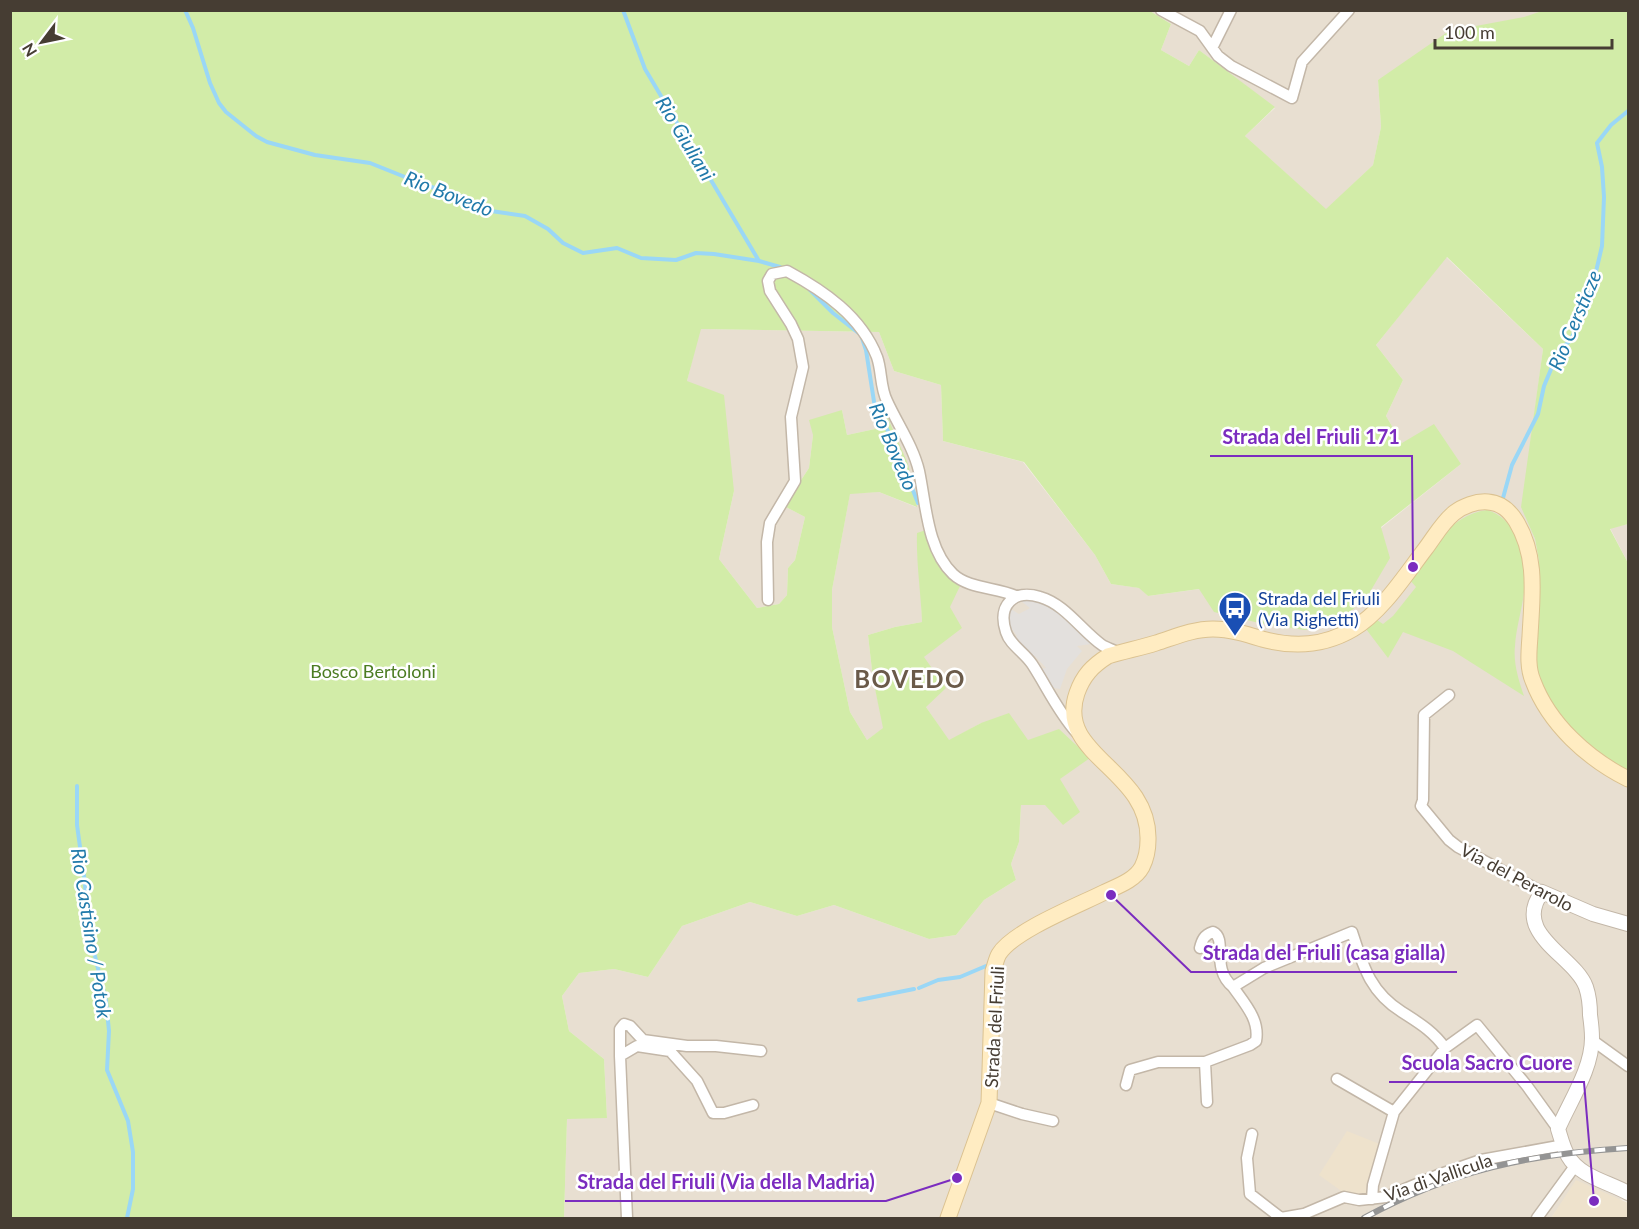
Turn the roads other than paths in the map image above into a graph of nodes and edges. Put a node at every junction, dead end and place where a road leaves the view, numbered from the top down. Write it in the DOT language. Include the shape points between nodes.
graph roads {
  1 [pos="1161,10"];
  2 [pos="1231,10"];
  3 [pos="1349,10"];
  4 [pos="1212,48"];
  5 [pos="1016,596"];
  6 [pos="768,600"];
  7 [pos="1119,653"];
  8 [pos="1449,695"];
  9 [pos="1078,734"];
  10 [pos="1629,779"];
  11 [pos="1542,892"];
  12 [pos="1629,924"];
  13 [pos="1200,948"];
  14 [pos="1233,987"];
  15 [pos="1592,1040"];
  16 [pos="1445,1048"];
  17 [pos="761,1051"];
  18 [pos="620,1056"];
  19 [pos="1205,1062"];
  20 [pos="1629,1066"];
  21 [pos="1337,1079"];
  22 [pos="1126,1085"];
  23 [pos="990,1102"];
  24 [pos="1207,1102"];
  25 [pos="753,1105"];
  26 [pos="1394,1112"];
  27 [pos="1053,1122"];
  28 [pos="1558,1129"];
  29 [pos="1252,1134"];
  30 [pos="1564,1145"];
  31 [pos="1575,1166"];
  32 [pos="1629,1193"];
  33 [pos="1372,1199"];
  34 [pos="627,1218"];
  35 [pos="948,1218"];
  36 [pos="1281,1218"];
  37 [pos="1537,1218"];
  1 -- 4 [label="street" via="1200,31"];
  2 -- 4 [label="street"];
  3 -- 4 [label="street" via="1302,62 1293,98 1231,66"];
  5 -- 6 [label="street" via="964,582 946,566 934,541 915,459 886,399 872,346 847,311 787,271 772,274 768,281 798,339 803,367 791,417 795,481 770,523 767,542"];
  5 -- 7 [label="street" via="1042,597 1053,603 1102,645"];
  5 -- 9 [label="street" via="1004,612 1006,633 1030,661 1065,720"];
  7 -- 9 [label="main road" via="1096,663 1080,683 1072,706"];
  7 -- 10 [label="main road" via="1214,629 1291,644 1322,643 1372,615 1456,512 1473,503 1493,502 1512,514 1531,553 1529,656 1538,692 1553,718 1577,744"];
  8 -- 11 [label="street, Via del Perarolo" via="1424,716 1421,806 1458,847"];
  9 -- 23 [label="main road, Strada del Friuli" via="1136,795 1148,824 1146,854 1142,867 1126,882 1029,930 999,954 993,978"];
  11 -- 12 [label="street, Via del Perarolo" via="1593,914"];
  11 -- 15 [label="street" via="1533,917 1552,949 1580,976 1586,988"];
  13 -- 14 [label="street" via="1203,938 1213,932 1217,934 1221,971"];
  14 -- 16 [label="street" via="1264,968 1352,932 1375,988 1427,1028"];
  14 -- 19 [label="street" via="1254,1018 1256,1041"];
  15 -- 20 [label="street"];
  15 -- 28 [label="street" via="1587,1064"];
  16 -- 26 [label="street"];
  16 -- 28 [label="street" via="1477,1025"];
  17 -- 18 [label="street" via="643,1040 624,1024 620,1029"];
  18 -- 25 [label="street" via="637,1047 670,1051 698,1081 713,1113"];
  18 -- 34 [label="street"];
  19 -- 22 [label="street" via="1147,1065 1130,1070"];
  19 -- 24 [label="street"];
  21 -- 26 [label="street"];
  23 -- 27 [label="street"];
  23 -- 35 [label="main road, Strada del Friuli"];
  26 -- 33 [label="street"];
  28 -- 30 [label="street"];
  29 -- 36 [label="street, Via di Vallicula" via="1247,1158 1250,1194"];
  30 -- 31 [label="street"];
  30 -- 33 [label="street, Via di Vallicula" via="1481,1160"];
  31 -- 32 [label="street"];
  31 -- 37 [label="street"];
  33 -- 36 [label="street, Via di Vallicula" via="1344,1197 1304,1214"];
}
